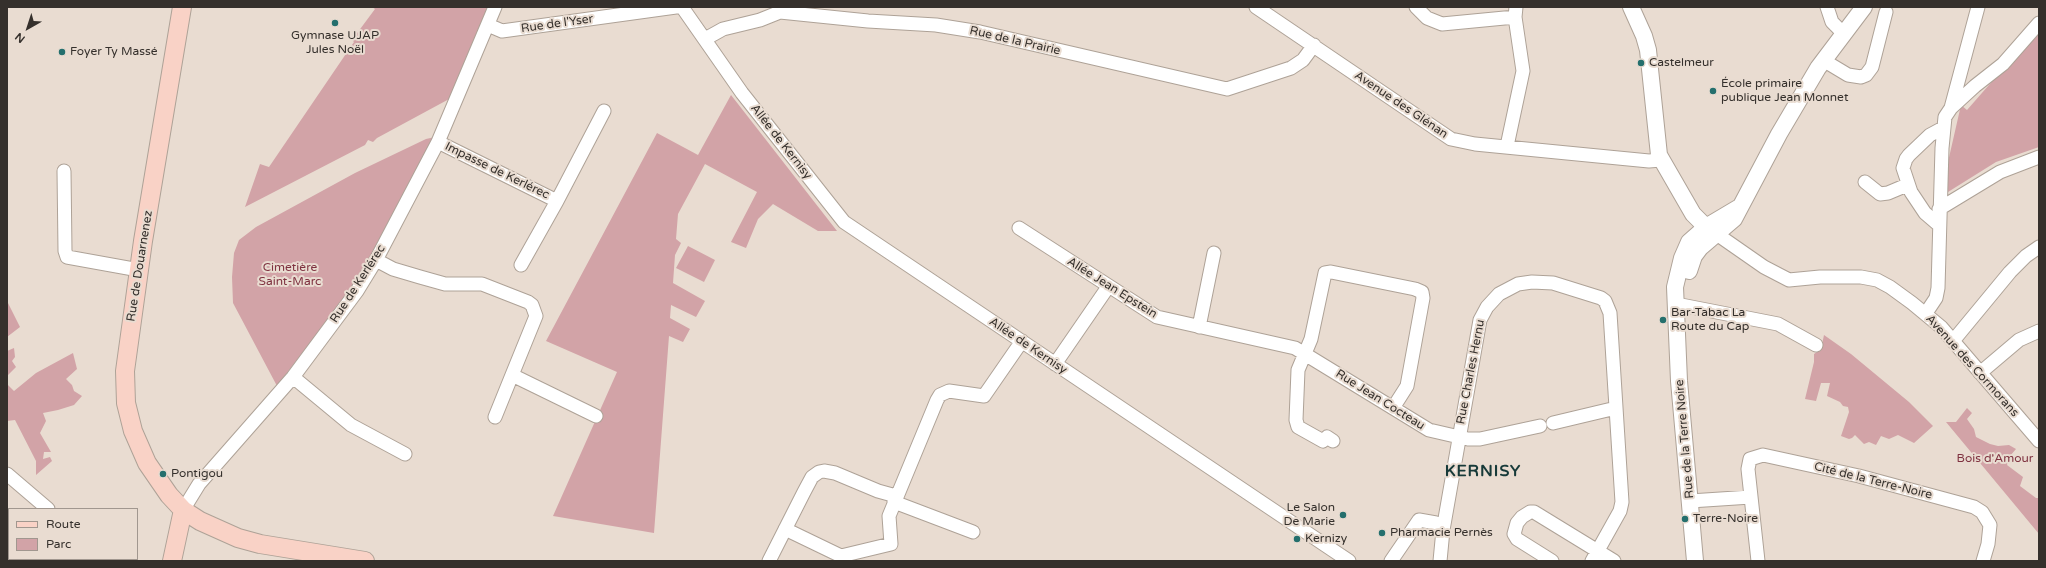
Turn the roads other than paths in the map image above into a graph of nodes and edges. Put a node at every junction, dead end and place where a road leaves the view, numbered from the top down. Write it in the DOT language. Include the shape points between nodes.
graph roads {
  1 [pos="182,7"];
  2 [pos="496,7"];
  3 [pos="676,7"];
  4 [pos="682,7"];
  5 [pos="1256,7"];
  6 [pos="1416,7"];
  7 [pos="1631,7"];
  8 [pos="1827,7"];
  9 [pos="1864,7"];
  10 [pos="1978,7"];
  11 [pos="1515,12"];
  12 [pos="1886,12"];
  13 [pos="2039,22"];
  14 [pos="488,25"];
  15 [pos="1843,33"];
  16 [pos="705,39"];
  17 [pos="1314,45"];
  18 [pos="1823,60"];
  19 [pos="1951,108"];
  20 [pos="604,111"];
  21 [pos="1943,128"];
  22 [pos="438,142"];
  23 [pos="1507,146"];
  24 [pos="2039,157"];
  25 [pos="1661,160"];
  26 [pos="64,171"];
  27 [pos="1865,182"];
  28 [pos="1907,185"];
  29 [pos="557,201"];
  30 [pos="1940,209"];
  31 [pos="1939,225"];
  32 [pos="1019,228"];
  33 [pos="1711,230"];
  34 [pos="2039,247"];
  35 [pos="1214,252"];
  36 [pos="376,260"];
  37 [pos="521,266"];
  38 [pos="139,270"];
  39 [pos="1108,287"];
  40 [pos="1679,311"];
  41 [pos="1926,313"];
  42 [pos="1199,327"];
  43 [pos="2039,331"];
  44 [pos="1022,341"];
  45 [pos="1953,341"];
  46 [pos="1816,345"];
  47 [pos="1306,353"];
  48 [pos="1055,364"];
  49 [pos="1980,373"];
  50 [pos="512,375"];
  51 [pos="293,377"];
  52 [pos="1393,408"];
  53 [pos="1616,408"];
  54 [pos="596,416"];
  55 [pos="495,417"];
  56 [pos="1458,437"];
  57 [pos="2039,440"];
  58 [pos="1333,441"];
  59 [pos="406,454"];
  60 [pos="7,474"];
  61 [pos="1751,497"];
  62 [pos="895,499"];
  63 [pos="1690,501"];
  64 [pos="47,508"];
  65 [pos="183,510"];
  66 [pos="1436,523"];
  67 [pos="785,529"];
  68 [pos="973,532"];
  69 [pos="1595,556"];
  70 [pos="172,561"];
  71 [pos="365,561"];
  72 [pos="769,561"];
  73 [pos="1349,561"];
  74 [pos="1391,561"];
  75 [pos="1440,561"];
  76 [pos="1552,561"];
  77 [pos="1614,561"];
  78 [pos="1695,561"];
  79 [pos="1758,561"];
  80 [pos="1984,561"];
  1 -- 38 [label="main road, Rue de Douarnenez"];
  2 -- 14 [label="street, Rue de Kerlérec"];
  3 -- 14 [label="street, Rue de l'Yser" via="502,31"];
  4 -- 16 [label="street, Allée de Kernisy"];
  5 -- 17 [label="street, Avenue des Glénan"];
  6 -- 11 [label="street" via="1427,18 1442,24"];
  7 -- 25 [label="street" via="1648,50"];
  8 -- 15 [label="street" via="1832,22"];
  9 -- 15 [label="street"];
  10 -- 19 [label="street"];
  11 -- 23 [label="street" via="1523,71"];
  12 -- 18 [label="street" via="1872,67 1866,74 1861,77 1848,75"];
  13 -- 19 [label="street" via="1995,72"];
  14 -- 22 [label="street, Rue de Kerlérec"];
  15 -- 18 [label="street"];
  16 -- 17 [label="street, Rue de la Prairie" via="723,29 780,12 936,25 980,32 1227,89 1295,66"];
  16 -- 44 [label="street, Allée de Kernisy" via="742,93 844,222"];
  17 -- 23 [label="street, Avenue des Glénan" via="1445,136 1465,142"];
  18 -- 33 [label="street" via="1738,208"];
  19 -- 21 [label="street" via="1945,117"];
  20 -- 29 [label="street, Impasse de Kerlérec"];
  21 -- 28 [label="street" via="1930,135 1906,159 1903,168"];
  21 -- 30 [label="street"];
  22 -- 29 [label="street, Impasse de Kerlérec"];
  22 -- 36 [label="street, Rue de Kerlérec"];
  23 -- 25 [label="street, Avenue des Glénan" via="1649,161"];
  24 -- 30 [label="street" via="2000,172"];
  25 -- 33 [label="street" via="1693,214"];
  26 -- 38 [label="street" via="67,257"];
  27 -- 28 [label="street" via="1880,194"];
  28 -- 31 [label="street" via="1918,204"];
  29 -- 37 [label="street, Impasse de Kerlérec"];
  30 -- 31 [label="street"];
  31 -- 41 [label="street" via="1937,294"];
  32 -- 39 [label="street, Allée Jean Epstein"];
  33 -- 40 [label="street, Rue de la Terre Noire" via="1695,236 1681,281 1674,292"];
  33 -- 41 [label="street, Avenue des Cormorans" via="1786,279 1851,276 1877,280"];
  34 -- 45 [label="street" via="2010,272"];
  35 -- 42 [label="street"];
  36 -- 50 [label="street" via="401,272 436,282 482,284 532,305 536,316 535,322"];
  36 -- 51 [label="street, Rue de Kerlérec" via="357,291"];
  38 -- 65 [label="main road, Rue de Douarnenez" via="125,371 126,403 134,437 147,463"];
  39 -- 42 [label="street, Allée Jean Epstein" via="1157,318"];
  39 -- 48 [label="street"];
  40 -- 46 [label="street" via="1778,324"];
  40 -- 63 [label="street, Rue de la Terre Noire" via="1679,382"];
  41 -- 45 [label="street, Avenue des Cormorans"];
  42 -- 47 [label="street, Allée Jean Epstein" via="1284,345"];
  43 -- 49 [label="street" via="2019,340"];
  44 -- 48 [label="street, Allée de Kernisy"];
  44 -- 62 [label="street" via="984,396 949,391 940,395"];
  45 -- 49 [label="street, Avenue des Cormorans"];
  47 -- 52 [label="street, Rue Jean Cocteau"];
  47 -- 52 [label="street" via="1325,273 1331,272 1420,290 1423,298 1408,386"];
  47 -- 58 [label="street" via="1299,366 1297,381 1297,424 1323,441 1326,437"];
  48 -- 73 [label="street, Allée de Kernisy"];
  49 -- 57 [label="street, Avenue des Cormorans"];
  50 -- 54 [label="street"];
  50 -- 55 [label="street"];
  51 -- 59 [label="street" via="351,424"];
  51 -- 65 [label="street, Rue de Kerlérec" via="199,484"];
  52 -- 56 [label="street, Rue Jean Cocteau" via="1424,428"];
  53 -- 56 [label="street, Rue Charles Hernu" via="1488,438"];
  53 -- 56 [label="street, Rue Charles Hernu" via="1610,313 1605,301 1584,291 1552,283 1525,282 1499,294 1487,307 1480,320"];
  53 -- 69 [label="street, Rue Charles Hernu" via="1621,507"];
  56 -- 75 [label="street, Rue Charles Hernu" via="1442,530"];
  60 -- 64 [label="street"];
  61 -- 63 [label="street"];
  61 -- 79 [label="street, Cité de la Terre-Noire"];
  61 -- 80 [label="street, Cité de la Terre-Noire" via="1749,462 1753,457 1763,455 1859,476 1974,507 1982,512 1990,525"];
  62 -- 67 [label="street" via="824,471 812,478"];
  62 -- 67 [label="street" via="888,522 891,544 851,555 841,556"];
  62 -- 68 [label="street"];
  63 -- 78 [label="street, Rue de la Terre Noire"];
  65 -- 70 [label="main road"];
  65 -- 71 [label="main road, Rue de Douarnenez" via="213,528 250,541"];
  66 -- 74 [label="street" via="1419,520"];
  67 -- 72 [label="street"];
  69 -- 76 [label="street" via="1534,512 1530,512 1517,524 1514,534 1516,539"];
  69 -- 77 [label="street"];
}
